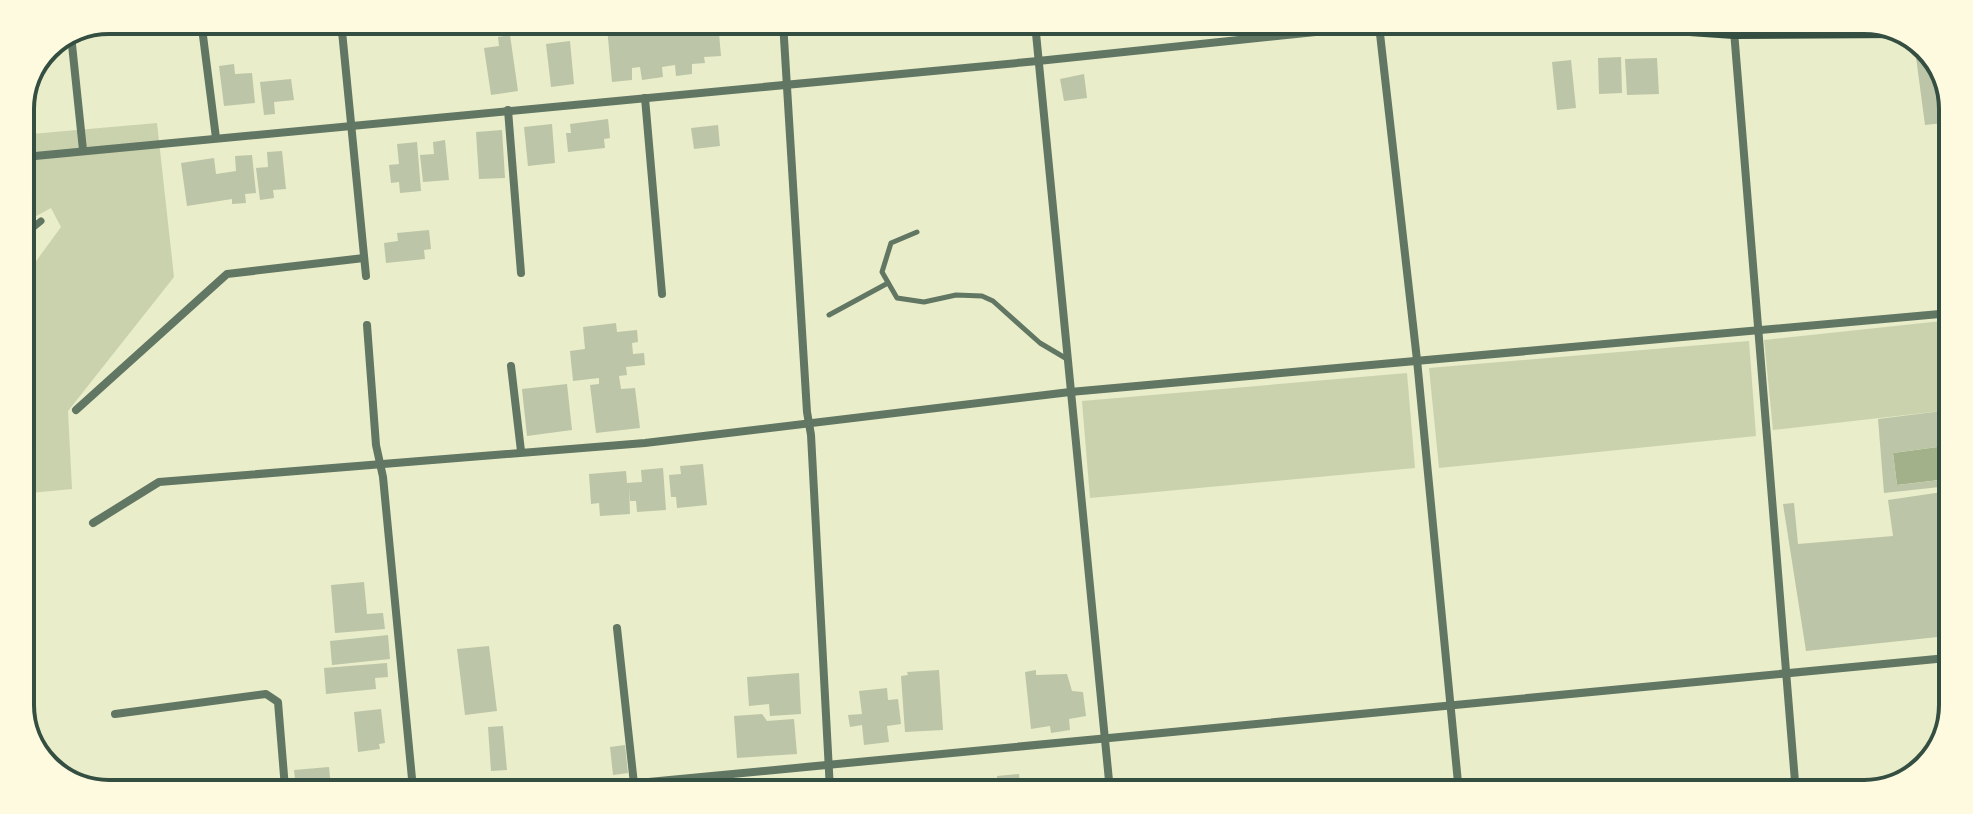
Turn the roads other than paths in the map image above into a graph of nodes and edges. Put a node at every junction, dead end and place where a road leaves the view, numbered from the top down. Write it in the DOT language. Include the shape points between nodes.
graph roads {
  1 [pos="203,34"];
  2 [pos="342,34"];
  3 [pos="784,34"];
  4 [pos="1036,34"];
  5 [pos="1294,34"];
  6 [pos="1381,34"];
  7 [pos="1734,34"];
  8 [pos="72,44"];
  9 [pos="1038,61"];
  10 [pos="786,85"];
  11 [pos="645,98"];
  12 [pos="508,110"];
  13 [pos="352,125"];
  14 [pos="216,138"];
  15 [pos="83,150"];
  16 [pos="35,156"];
  17 [pos="41,221"];
  18 [pos="34,227"];
  19 [pos="917,232"];
  20 [pos="364,258"];
  21 [pos="521,273"];
  22 [pos="366,276"];
  23 [pos="888,283"];
  24 [pos="662,294"];
  25 [pos="1939,314"];
  26 [pos="829,315"];
  27 [pos="367,325"];
  28 [pos="1759,332"];
  29 [pos="1067,359"];
  30 [pos="1417,360"];
  31 [pos="511,366"];
  32 [pos="1070,392"];
  33 [pos="76,410"];
  34 [pos="809,423"];
  35 [pos="521,451"];
  36 [pos="379,465"];
  37 [pos="93,523"];
  38 [pos="617,628"];
  39 [pos="1939,659"];
  40 [pos="1786,673"];
  41 [pos="1450,705"];
  42 [pos="115,714"];
  43 [pos="1105,739"];
  44 [pos="829,765"];
  45 [pos="284,780"];
  46 [pos="412,780"];
  47 [pos="634,780"];
  48 [pos="675,780"];
  49 [pos="830,780"];
  50 [pos="1109,780"];
  51 [pos="1458,780"];
  52 [pos="1795,780"];
  1 -- 14 [label="street"];
  2 -- 13 [label="street"];
  3 -- 10 [label="street"];
  4 -- 9 [label="street"];
  5 -- 9 [label="street"];
  6 -- 30 [label="street"];
  7 -- 28 [label="street"];
  8 -- 15 [label="street"];
  9 -- 10 [label="street"];
  9 -- 29 [label="street"];
  10 -- 11 [label="street"];
  10 -- 34 [label="street"];
  11 -- 12 [label="street"];
  11 -- 24 [label="street"];
  12 -- 13 [label="street"];
  12 -- 21 [label="street"];
  13 -- 14 [label="street"];
  13 -- 20 [label="street"];
  14 -- 15 [label="street"];
  15 -- 16 [label="street"];
  17 -- 18 [label="street"];
  19 -- 23 [label="lane" via="891,243 882,272"];
  20 -- 22 [label="street"];
  20 -- 33 [label="street" via="227,274"];
  23 -- 26 [label="lane"];
  23 -- 29 [label="lane" via="897,298 924,302 982,296"];
  25 -- 28 [label="street"];
  27 -- 36 [label="street"];
  28 -- 30 [label="street"];
  28 -- 40 [label="street"];
  29 -- 32 [label="street"];
  30 -- 32 [label="street"];
  30 -- 41 [label="street"];
  31 -- 35 [label="street"];
  32 -- 34 [label="street"];
  32 -- 43 [label="street"];
  34 -- 35 [label="street" via="645,443"];
  34 -- 44 [label="street"];
  35 -- 36 [label="street"];
  36 -- 37 [label="street" via="159,482"];
  36 -- 46 [label="street"];
  38 -- 47 [label="street"];
  39 -- 40 [label="street"];
  40 -- 41 [label="street"];
  40 -- 52 [label="street"];
  41 -- 43 [label="street"];
  41 -- 51 [label="street"];
  42 -- 45 [label="street" via="273,696 278,702"];
  43 -- 44 [label="street"];
  43 -- 50 [label="street"];
  44 -- 48 [label="street"];
  44 -- 49 [label="street"];
}
